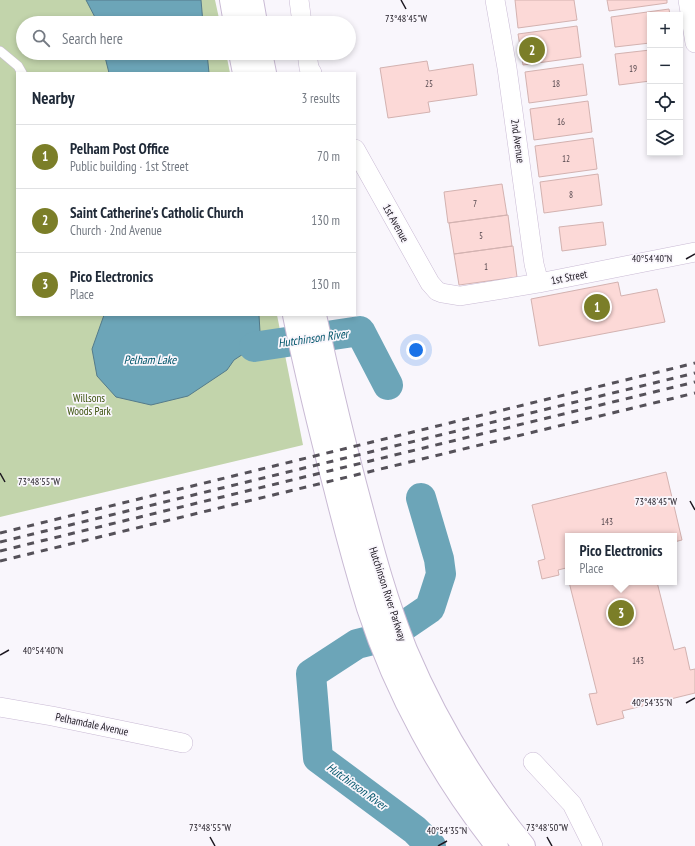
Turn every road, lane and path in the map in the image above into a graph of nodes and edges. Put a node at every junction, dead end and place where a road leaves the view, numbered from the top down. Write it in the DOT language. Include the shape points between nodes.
graph roads {
  1 [pos="231,0"];
  2 [pos="252,0"];
  3 [pos="299,0"];
  4 [pos="496,0"];
  5 [pos="688,0"];
  6 [pos="234,16"];
  7 [pos="255,16"];
  8 [pos="301,16"];
  9 [pos="695,43"];
  10 [pos="0,51"];
  11 [pos="241,60"];
  12 [pos="262,60"];
  13 [pos="308,60"];
  14 [pos="21,72"];
  15 [pos="244,72"];
  16 [pos="265,72"];
  17 [pos="312,72"];
  18 [pos="356,151"];
  19 [pos="695,252"];
  20 [pos="539,283"];
  21 [pos="442,293"];
  22 [pos="294,316"];
  23 [pos="315,316"];
  24 [pos="315,363"];
  25 [pos="379,606"];
  26 [pos="0,707"];
  27 [pos="184,743"];
  28 [pos="533,762"];
  29 [pos="497,846"];
  30 [pos="524,846"];
  31 [pos="593,846"];
  1 -- 6 [label="highway"];
  2 -- 7 [label="highway"];
  3 -- 8 [label="street"];
  4 -- 20 [label="street, 2nd Avenue" via="508,68 534,264"];
  5 -- 9 [label="street"];
  10 -- 14 [label="lane"];
  11 -- 15 [label="highway"];
  12 -- 16 [label="highway"];
  13 -- 17 [label="street"];
  18 -- 21 [label="street, 1st Avenue" via="430,283"];
  19 -- 20 [label="street, 1st Street"];
  20 -- 21 [label="street, 1st Street" via="460,296"];
  22 -- 24 [label="highway, Hutchinson River Parkway"];
  23 -- 24 [label="highway, Hutchinson River Parkway"];
  24 -- 25 [label="highway, Hutchinson River Parkway" via="359,498"];
  25 -- 29 [label="highway, Hutchinson River Parkway" via="395,676 420,728 461,796"];
  25 -- 30 [label="highway, Hutchinson River Parkway" via="462,760"];
  26 -- 27 [label="street, Pelhamdale Avenue"];
  28 -- 31 [label="street" via="572,804"];
}
